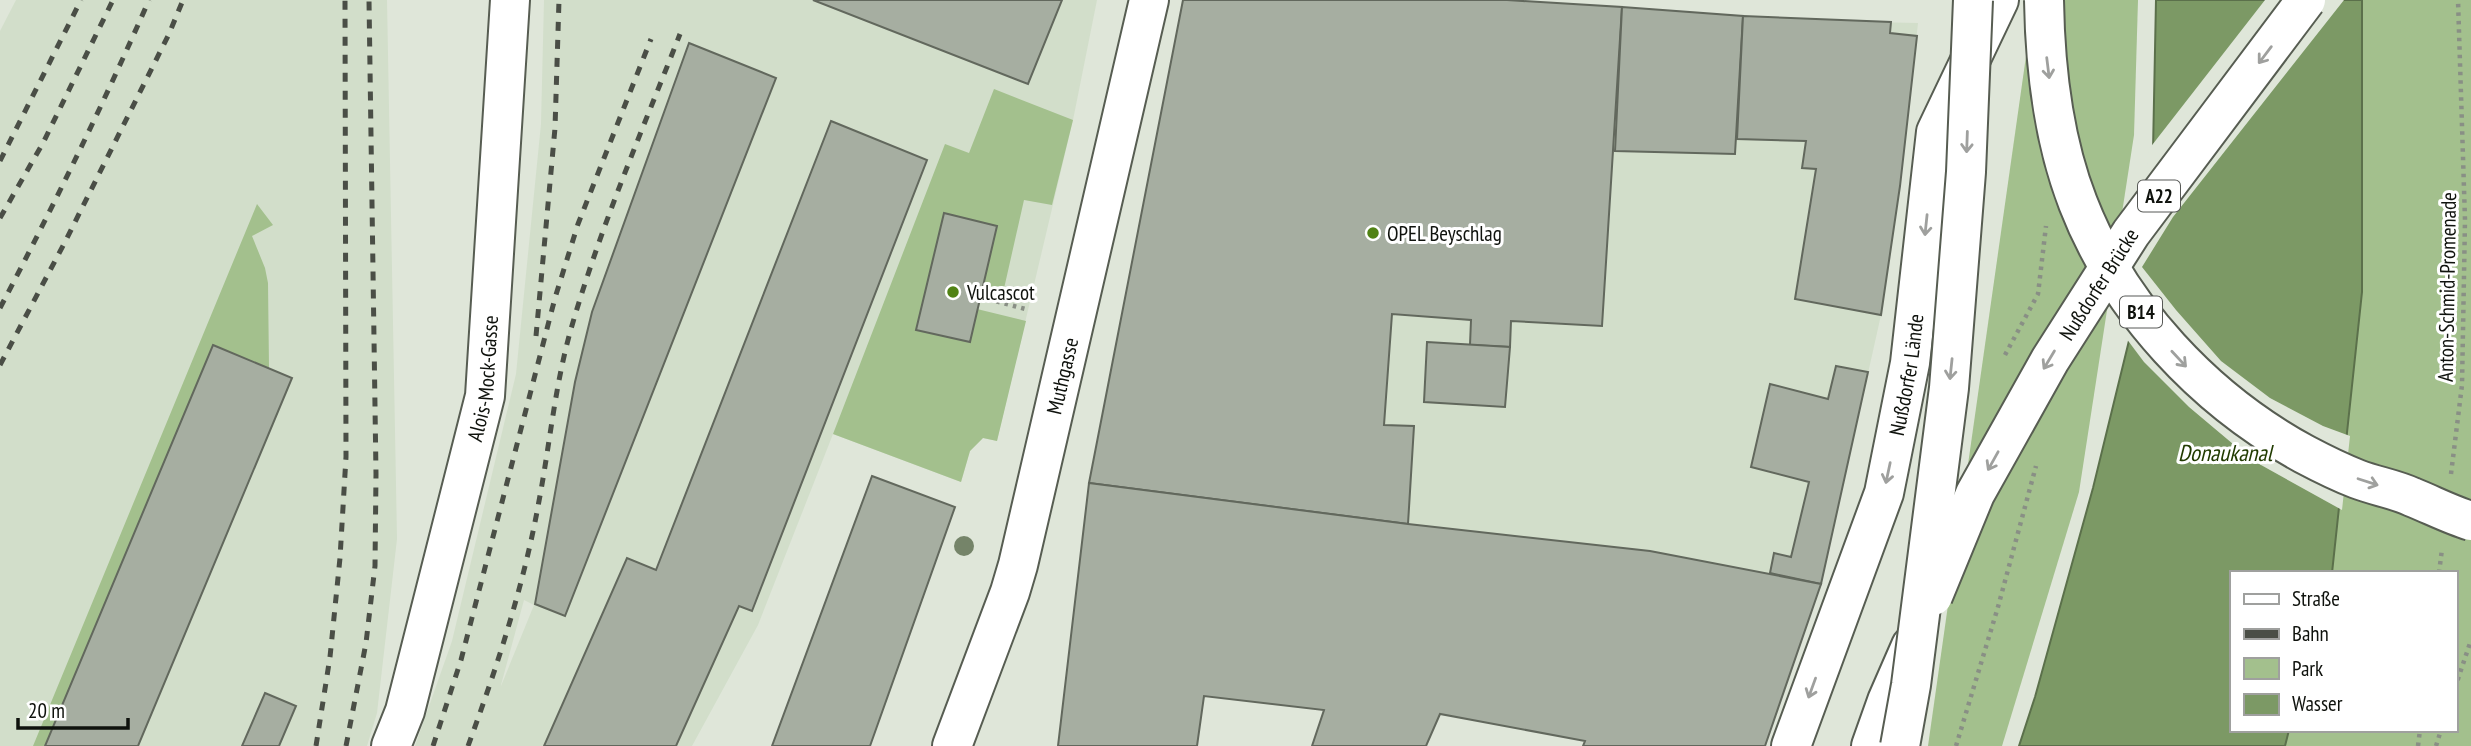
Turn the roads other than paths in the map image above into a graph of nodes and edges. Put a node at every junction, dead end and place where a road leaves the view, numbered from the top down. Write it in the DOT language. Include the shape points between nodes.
graph roads {
  1 [pos="510,0"];
  2 [pos="1149,0"];
  3 [pos="1973,0"];
  4 [pos="1999,0"];
  5 [pos="2044,0"];
  6 [pos="2306,0"];
  7 [pos="2461,488"];
  8 [pos="2411,496"];
  9 [pos="2471,521"];
  10 [pos="391,746"];
  11 [pos="952,746"];
  12 [pos="1791,746"];
  13 [pos="1871,746"];
  14 [pos="1900,746"];
  1 -- 10 [label="main road, Alois-Mock-Gasse" via="485,396 405,711"];
  2 -- 11 [label="main road, Muthgasse" via="1018,565"];
  3 -- 14 [label="main road, one-way, bridge" via="1951,374"];
  4 -- 12 [label="main road, Nußdorfer Lände, one-way" via="1936,132 1910,363 1884,493"];
  5 -- 8 [label="main road, B14, one-way, bridge" via="2057,135 2077,203 2126,293 2193,373 2258,425 2356,479"];
  6 -- 13 [label="main road, Nußdorfer Brücke / A22, one-way, bridge" via="2131,233 2050,359 1975,494"];
  7 -- 8 [label="main road, B14"];
  8 -- 9 [label="main road, bridge"];
}
